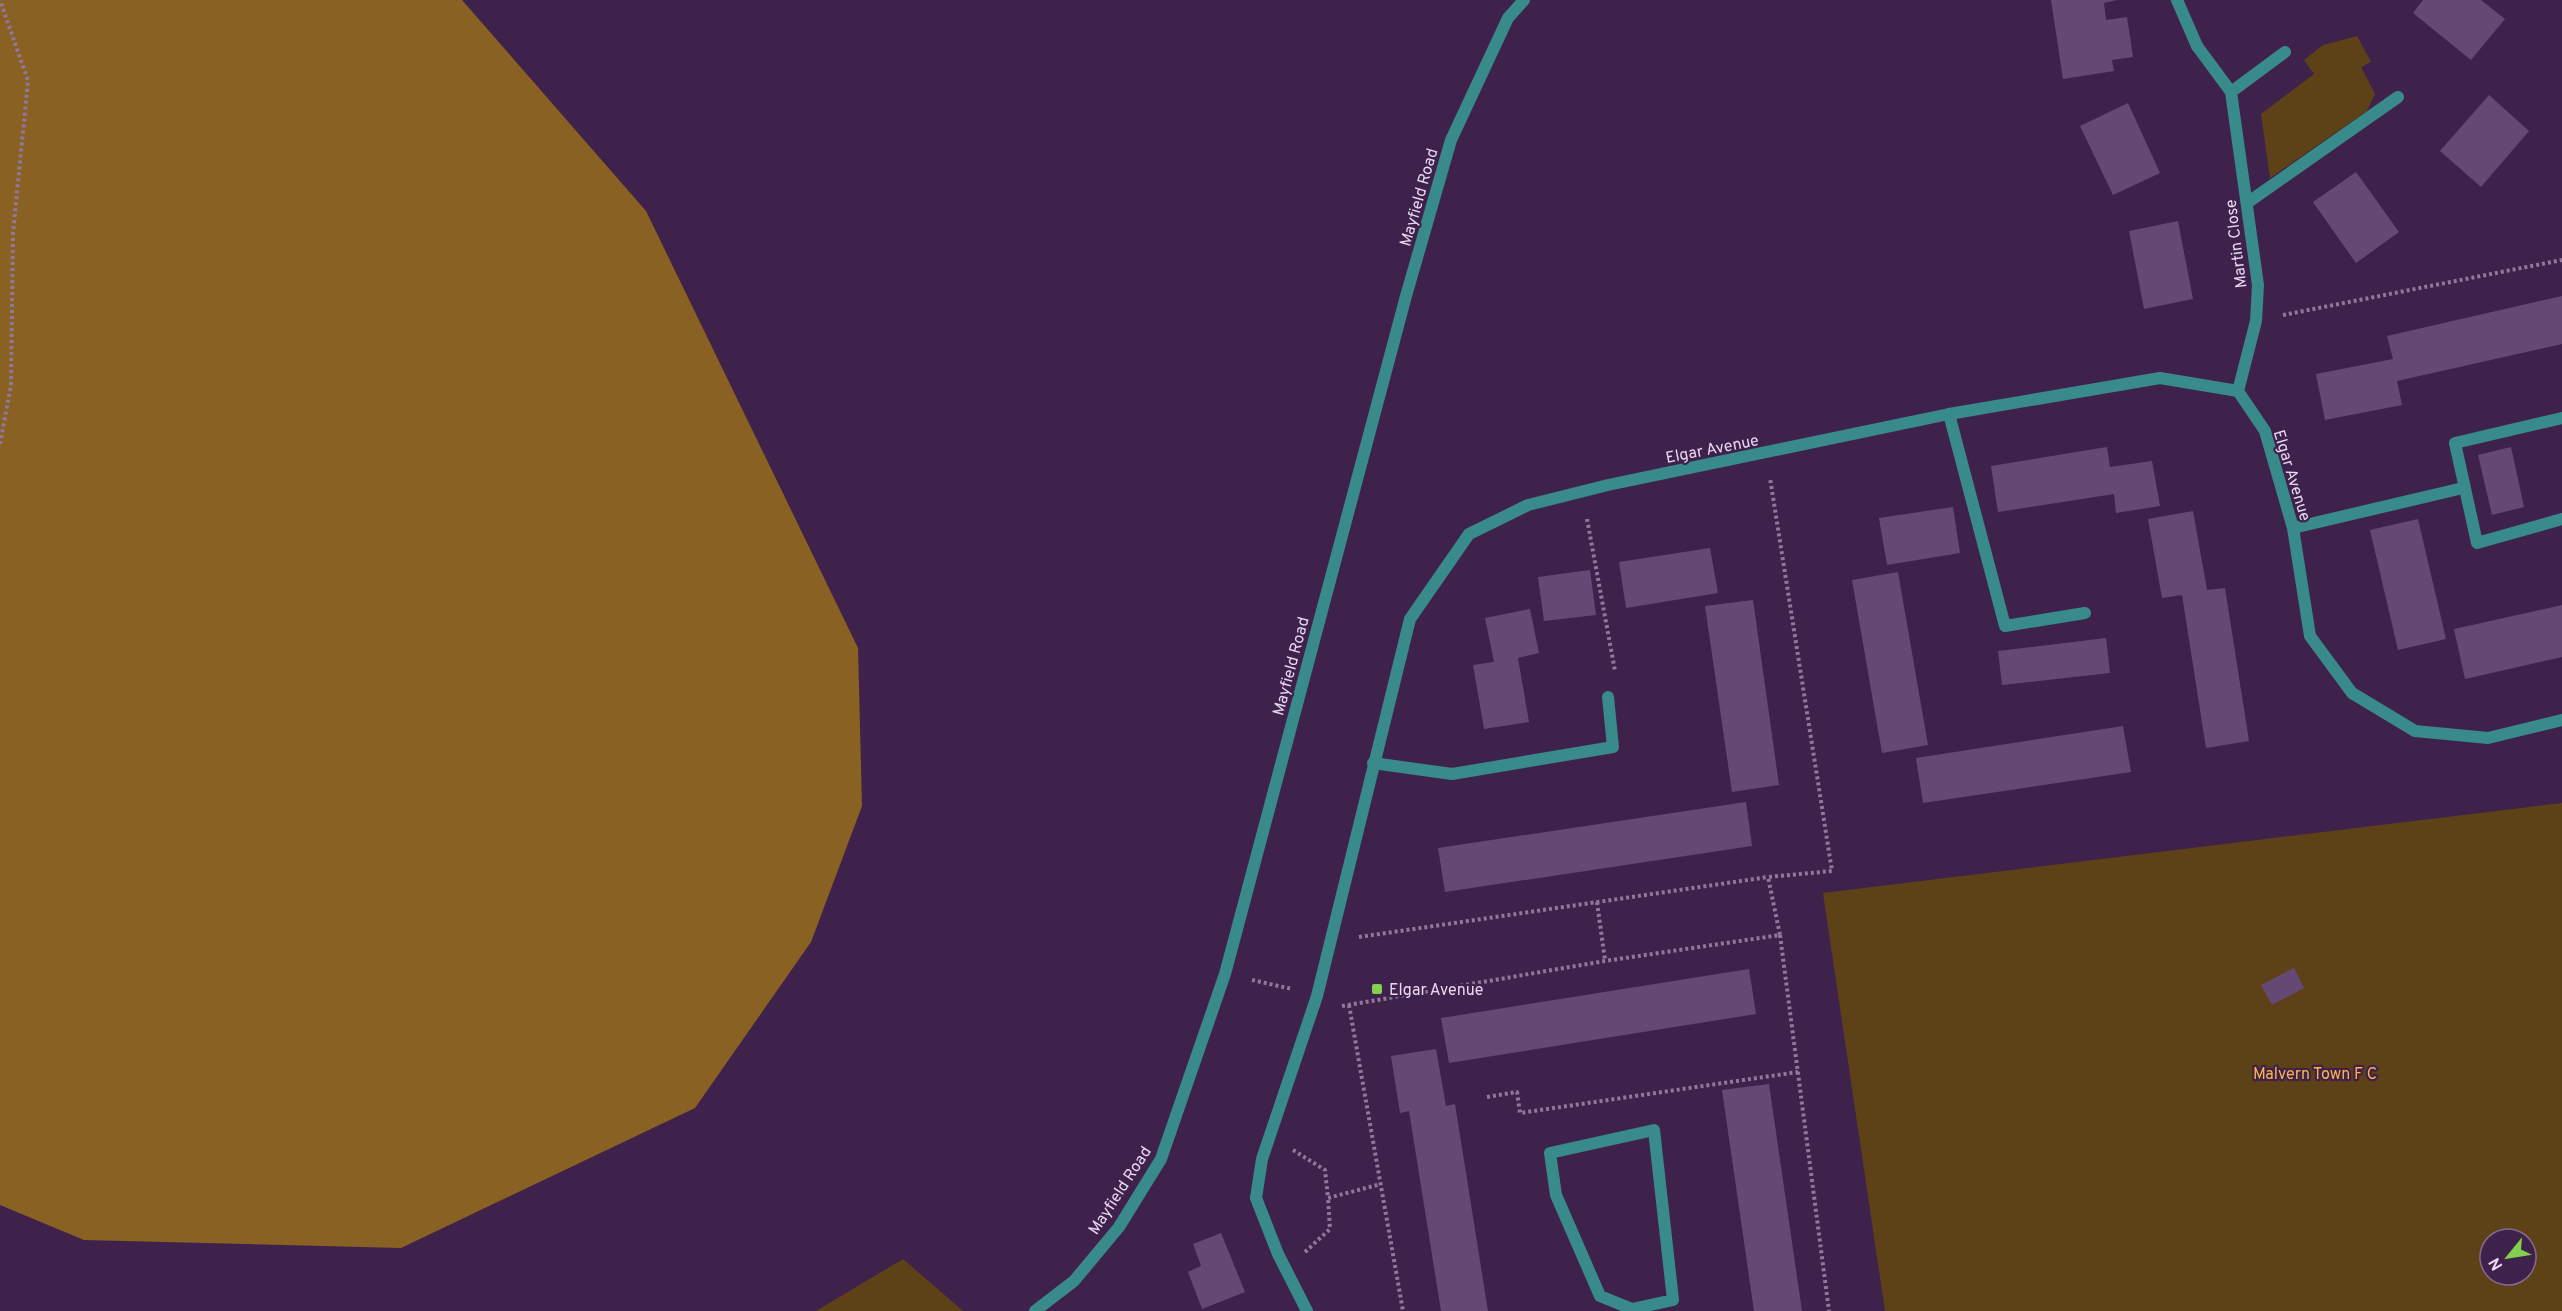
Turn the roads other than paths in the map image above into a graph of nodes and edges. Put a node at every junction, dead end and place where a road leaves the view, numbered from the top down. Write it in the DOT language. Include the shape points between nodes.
graph roads {
  1 [pos="1524,0"];
  2 [pos="2177,0"];
  3 [pos="2285,52"];
  4 [pos="2231,92"];
  5 [pos="2398,97"];
  6 [pos="2247,203"];
  7 [pos="2238,391"];
  8 [pos="1949,414"];
  9 [pos="2562,418"];
  10 [pos="2463,488"];
  11 [pos="2562,519"];
  12 [pos="2293,528"];
  13 [pos="2085,613"];
  14 [pos="1608,697"];
  15 [pos="2562,720"];
  16 [pos="1373,764"];
  17 [pos="1633,1310"];
  18 [pos="1035,1311"];
  19 [pos="1307,1311"];
  1 -- 18 [label="street, Mayfield Road" via="1508,18 1451,140 1225,974 1161,1159 1119,1227 1074,1281"];
  2 -- 4 [label="street, Martin Close" via="2197,46"];
  3 -- 4 [label="street"];
  4 -- 6 [label="street, Martin Close"];
  5 -- 6 [label="street"];
  6 -- 7 [label="street, Martin Close" via="2258,285 2256,321"];
  7 -- 8 [label="street, Elgar Avenue" via="2160,378"];
  7 -- 12 [label="street, Elgar Avenue" via="2265,431"];
  8 -- 13 [label="street" via="2005,626"];
  8 -- 16 [label="street, Elgar Avenue" via="1528,505 1469,534 1410,619"];
  9 -- 10 [label="street" via="2455,443"];
  10 -- 11 [label="street" via="2477,543"];
  10 -- 12 [label="street"];
  12 -- 15 [label="street, Elgar Avenue" via="2310,636 2352,693 2415,731 2488,738"];
  14 -- 16 [label="street" via="1613,747 1452,774"];
  16 -- 19 [label="street, Elgar Avenue" via="1317,996 1262,1159 1256,1197"];
  17 -- 17 [label="street" via="1672,1300 1654,1130 1550,1153 1556,1195 1600,1296"];
}
